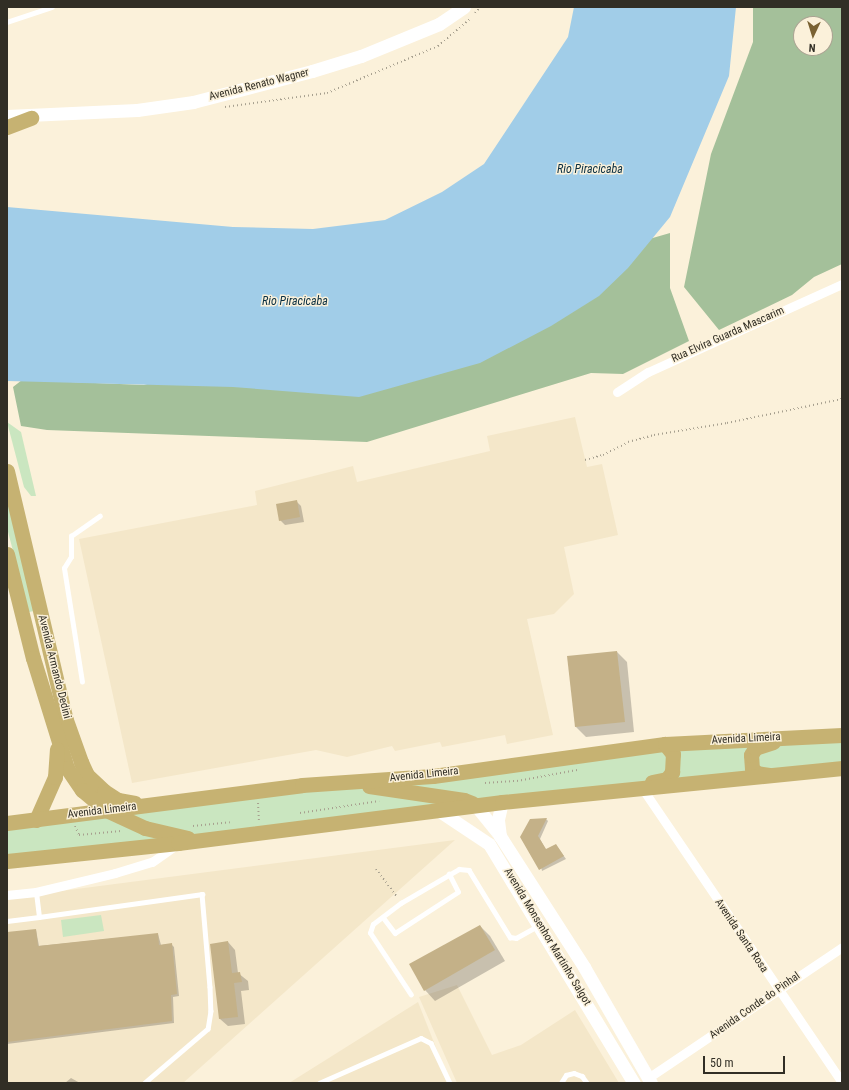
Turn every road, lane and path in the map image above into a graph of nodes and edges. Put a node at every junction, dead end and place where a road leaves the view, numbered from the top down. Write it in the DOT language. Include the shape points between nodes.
graph roads {
  1 [pos="52,7"];
  2 [pos="464,7"];
  3 [pos="7,22"];
  4 [pos="7,116"];
  5 [pos="36,117"];
  6 [pos="7,121"];
  7 [pos="7,127"];
  8 [pos="842,284"];
  9 [pos="617,392"];
  10 [pos="842,399"];
  11 [pos="585,460"];
  12 [pos="7,471"];
  13 [pos="100,516"];
  14 [pos="7,554"];
  15 [pos="82,682"];
  16 [pos="842,735"];
  17 [pos="809,736"];
  18 [pos="57,742"];
  19 [pos="665,744"];
  20 [pos="842,768"];
  21 [pos="770,775"];
  22 [pos="338,782"];
  23 [pos="642,788"];
  24 [pos="256,790"];
  25 [pos="594,792"];
  26 [pos="385,800"];
  27 [pos="502,802"];
  28 [pos="166,804"];
  29 [pos="476,806"];
  30 [pos="106,810"];
  31 [pos="438,810"];
  32 [pos="299,814"];
  33 [pos="71,816"];
  34 [pos="36,820"];
  35 [pos="252,820"];
  36 [pos="236,822"];
  37 [pos="7,823"];
  38 [pos="189,826"];
  39 [pos="123,830"];
  40 [pos="500,836"];
  41 [pos="201,840"];
  42 [pos="178,843"];
  43 [pos="7,861"];
  44 [pos="376,869"];
  45 [pos="449,874"];
  46 [pos="36,892"];
  47 [pos="7,895"];
  48 [pos="402,903"];
  49 [pos="39,917"];
  50 [pos="383,917"];
  51 [pos="7,921"];
  52 [pos="539,925"];
  53 [pos="842,947"];
  54 [pos="584,967"];
  55 [pos="569,976"];
  56 [pos="777,989"];
  57 [pos="411,995"];
  58 [pos="649,1081"];
  59 [pos="842,1082"];
  60 [pos="145,1083"];
  61 [pos="320,1083"];
  62 [pos="450,1083"];
  63 [pos="561,1083"];
  64 [pos="587,1083"];
  65 [pos="634,1083"];
  1 -- 3 [label="lane"];
  2 -- 5 [label="main road, Avenida Renato Wagner" via="439,24 406,40 312,72 193,102 137,110"];
  4 -- 5 [label="main road, Avenida Renato Wagner"];
  5 -- 6 [label="main road, Avenida Renato Wagner"];
  5 -- 7 [label="highway"];
  8 -- 9 [label="street, Rua Elvira Guarda Mascarim" via="648,372"];
  10 -- 11 [label="path" via="654,435 628,442 603,455"];
  12 -- 28 [label="highway, Avenida Armando Dedini" via="66,720 81,762 88,775 104,791 118,800"];
  13 -- 15 [label="lane" via="71,536 72,557 64,568"];
  14 -- 18 [label="highway, Avenida Armando Dedini"];
  16 -- 17 [label="highway, Avenida Limeira"];
  17 -- 19 [label="highway, Avenida Limeira"];
  17 -- 21 [label="highway" via="755,748 751,755 752,769 757,773"];
  18 -- 30 [label="highway, Avenida Armando Dedini" via="66,768 82,790"];
  18 -- 34 [label="highway" via="55,777"];
  19 -- 22 [label="highway, Avenida Limeira" via="433,776"];
  19 -- 25 [label="highway" via="674,757 672,772 667,779"];
  20 -- 21 [label="highway"];
  21 -- 23 [label="highway"];
  22 -- 24 [label="highway, Avenida Limeira"];
  22 -- 29 [label="highway" via="464,800"];
  23 -- 25 [label="highway"];
  23 -- 56 [label="street, Avenida Santa Rosa"];
  24 -- 28 [label="highway, Avenida Limeira"];
  24 -- 35 [label="path" via="260,820"];
  25 -- 27 [label="highway"];
  26 -- 32 [label="path"];
  27 -- 29 [label="highway"];
  27 -- 40 [label="main road, Avenida Monsenhor Martinho Salgot" via="498,820"];
  28 -- 30 [label="highway, Avenida Limeira"];
  29 -- 31 [label="highway"];
  29 -- 40 [label="main road"];
  30 -- 33 [label="highway, Avenida Limeira"];
  30 -- 41 [label="highway, Avenida Armando Dedini" via="145,828"];
  31 -- 41 [label="highway"];
  31 -- 52 [label="main road, Avenida Monsenhor Martinho Salgot" via="489,844"];
  33 -- 34 [label="highway, Avenida Limeira"];
  33 -- 39 [label="path" via="79,835"];
  34 -- 37 [label="highway, Avenida Limeira"];
  36 -- 38 [label="path"];
  40 -- 54 [label="main road, Avenida Monsenhor Martinho Salgot"];
  41 -- 42 [label="highway"];
  42 -- 43 [label="highway"];
  42 -- 46 [label="street" via="152,862"];
  44 -- 48 [label="path"];
  45 -- 48 [label="lane"];
  45 -- 50 [label="lane" via="458,892 395,933"];
  45 -- 52 [label="lane" via="459,869 469,870 510,937 516,938"];
  46 -- 47 [label="street"];
  46 -- 49 [label="lane"];
  48 -- 50 [label="lane"];
  49 -- 51 [label="lane"];
  49 -- 60 [label="lane" via="202,894 210,993 208,1029"];
  50 -- 57 [label="lane" via="374,924 370,933"];
  52 -- 55 [label="main road, Avenida Monsenhor Martinho Salgot"];
  53 -- 56 [label="street, Avenida Conde do Pinhal"];
  54 -- 55 [label="main road"];
  54 -- 58 [label="main road, Avenida Monsenhor Martinho Salgot"];
  55 -- 65 [label="main road, Avenida Monsenhor Martinho Salgot"];
  56 -- 58 [label="street, Avenida Conde do Pinhal"];
  56 -- 59 [label="street, Avenida Santa Rosa"];
  61 -- 62 [label="lane" via="420,1038 431,1043"];
  63 -- 64 [label="lane" via="566,1075 574,1073 582,1076"];
}
